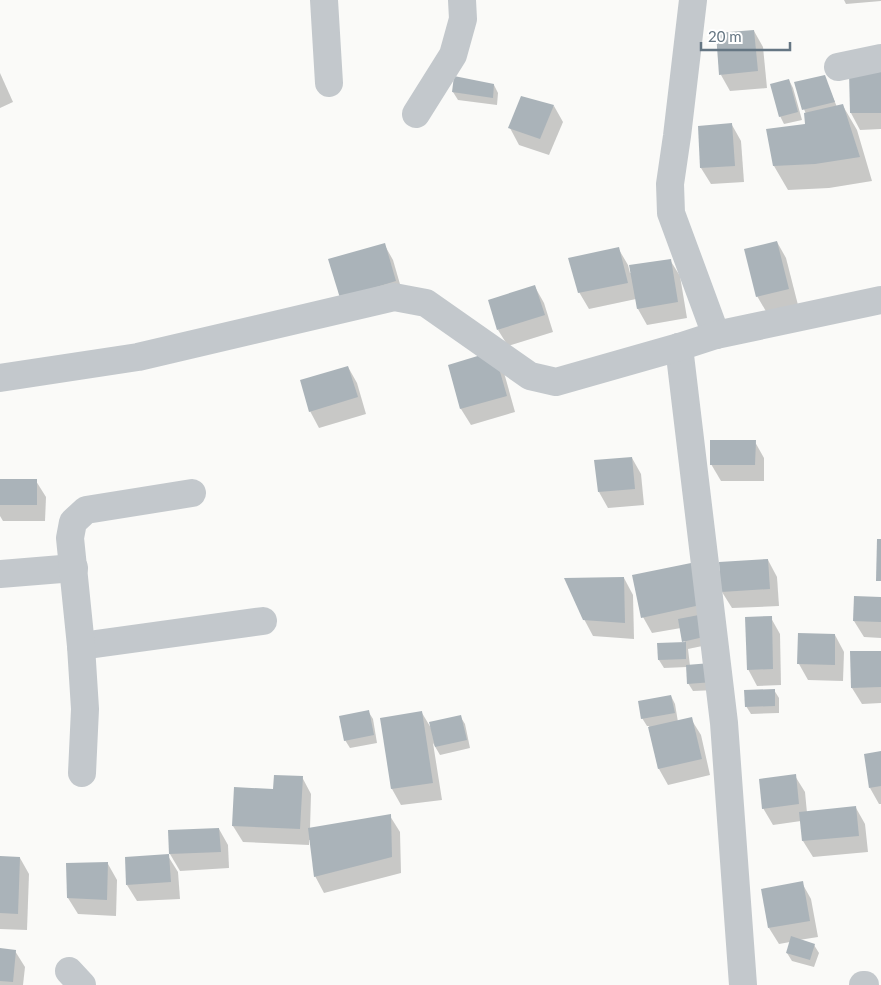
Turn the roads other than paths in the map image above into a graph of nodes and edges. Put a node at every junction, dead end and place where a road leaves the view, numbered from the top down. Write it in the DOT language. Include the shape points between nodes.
graph roads {
  1 [pos="324,0"];
  2 [pos="462,0"];
  3 [pos="692,0"];
  4 [pos="881,58"];
  5 [pos="838,66"];
  6 [pos="329,83"];
  7 [pos="416,114"];
  8 [pos="881,300"];
  9 [pos="716,335"];
  10 [pos="679,348"];
  11 [pos="0,378"];
  12 [pos="192,493"];
  13 [pos="74,568"];
  14 [pos="0,574"];
  15 [pos="263,621"];
  16 [pos="81,646"];
  17 [pos="82,774"];
  18 [pos="743,985"];
  1 -- 6 [label="street"];
  2 -- 7 [label="street" via="463,19 453,55"];
  3 -- 9 [label="street" via="670,184 671,213"];
  4 -- 5 [label="street"];
  8 -- 9 [label="street"];
  9 -- 10 [label="street"];
  10 -- 11 [label="street" via="556,382 530,376 426,303 394,298 138,357"];
  10 -- 18 [label="street" via="724,723"];
  12 -- 13 [label="street" via="86,510 73,522 70,538"];
  13 -- 14 [label="street"];
  13 -- 16 [label="street"];
  15 -- 16 [label="street"];
  16 -- 17 [label="street" via="85,709"];
}
